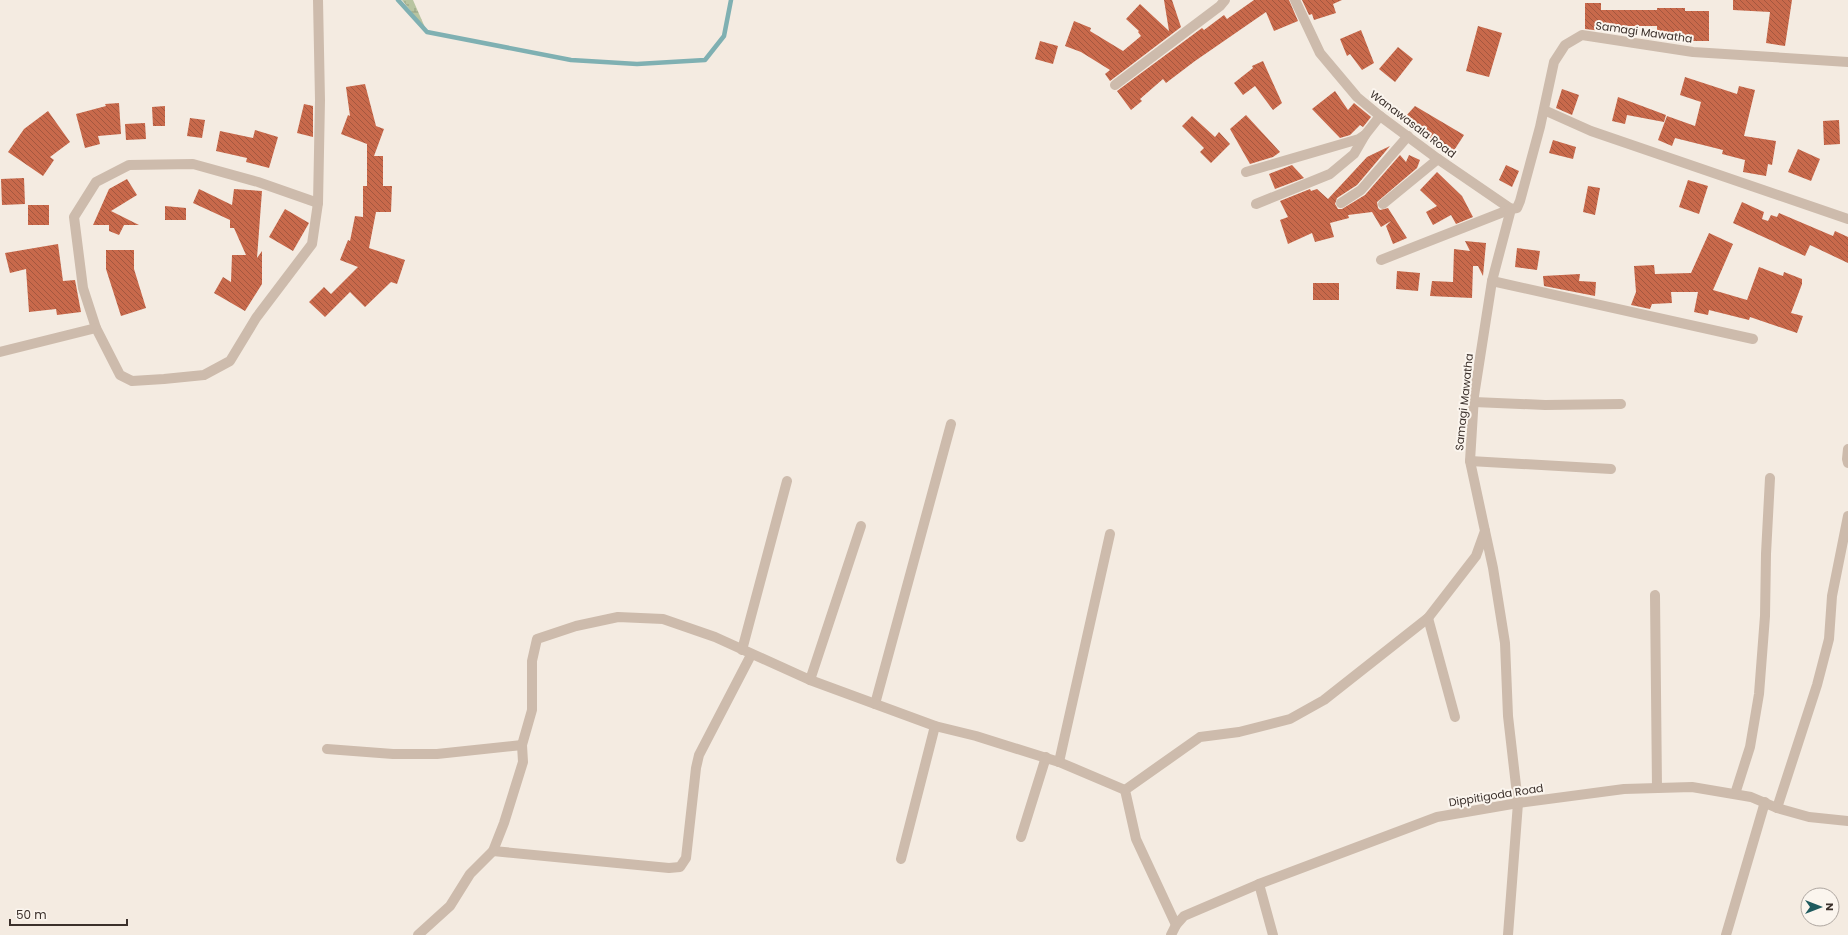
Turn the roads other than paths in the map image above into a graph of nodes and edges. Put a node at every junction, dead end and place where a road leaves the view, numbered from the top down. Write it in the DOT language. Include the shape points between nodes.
graph roads {
  1 [pos="318,0"];
  2 [pos="1225,0"];
  3 [pos="1295,0"];
  4 [pos="1848,62"];
  5 [pos="1115,85"];
  6 [pos="1544,110"];
  7 [pos="1380,116"];
  8 [pos="1364,134"];
  9 [pos="1408,136"];
  10 [pos="1438,159"];
  11 [pos="1246,172"];
  12 [pos="318,203"];
  13 [pos="1341,203"];
  14 [pos="1256,204"];
  15 [pos="1384,204"];
  16 [pos="1511,209"];
  17 [pos="1848,219"];
  18 [pos="1381,260"];
  19 [pos="1492,281"];
  20 [pos="96,328"];
  21 [pos="1753,339"];
  22 [pos="0,352"];
  23 [pos="1474,402"];
  24 [pos="1621,404"];
  25 [pos="951,424"];
  26 [pos="1848,449"];
  27 [pos="1470,461"];
  28 [pos="1848,463"];
  29 [pos="1612,469"];
  30 [pos="1770,478"];
  31 [pos="787,481"];
  32 [pos="1848,516"];
  33 [pos="862,526"];
  34 [pos="1485,531"];
  35 [pos="1110,534"];
  36 [pos="1655,595"];
  37 [pos="1428,618"];
  38 [pos="747,652"];
  39 [pos="810,680"];
  40 [pos="875,704"];
  41 [pos="1455,717"];
  42 [pos="936,726"];
  43 [pos="522,745"];
  44 [pos="327,749"];
  45 [pos="1046,757"];
  46 [pos="1059,762"];
  47 [pos="1657,788"];
  48 [pos="1125,790"];
  49 [pos="1735,794"];
  50 [pos="1765,802"];
  51 [pos="1518,804"];
  52 [pos="1777,808"];
  53 [pos="1848,821"];
  54 [pos="1021,837"];
  55 [pos="493,851"];
  56 [pos="901,858"];
  57 [pos="1258,884"];
  58 [pos="1176,925"];
  59 [pos="418,935"];
  60 [pos="1171,935"];
  61 [pos="1273,935"];
  62 [pos="1508,935"];
  63 [pos="1726,935"];
  1 -- 12 [label="street"];
  2 -- 5 [label="street"];
  3 -- 7 [label="street, Wanawasala Road" via="1320,53 1358,97"];
  4 -- 6 [label="street, Samagi Mawatha" via="1692,52 1582,35 1565,45 1554,62"];
  6 -- 16 [label="street, Samagi Mawatha" via="1520,201 1517,208"];
  6 -- 17 [label="street" via="1591,131"];
  7 -- 8 [label="street"];
  7 -- 9 [label="street, Wanawasala Road"];
  8 -- 11 [label="street" via="1358,139"];
  8 -- 14 [label="street" via="1354,154 1330,174"];
  9 -- 10 [label="street, Wanawasala Road"];
  9 -- 13 [label="street" via="1361,190"];
  10 -- 15 [label="street"];
  10 -- 16 [label="street, Wanawasala Road"];
  12 -- 20 [label="street" via="312,244 256,318 230,361 204,375 164,380 132,380 120,375"];
  12 -- 20 [label="street" via="258,182 193,164 129,165 96,182 74,217 83,288"];
  16 -- 18 [label="street"];
  16 -- 19 [label="street, Samagi Mawatha"];
  19 -- 21 [label="street"];
  19 -- 23 [label="street, Samagi Mawatha"];
  20 -- 22 [label="street"];
  23 -- 24 [label="street" via="1545,405"];
  23 -- 27 [label="street, Samagi Mawatha"];
  25 -- 40 [label="street"];
  26 -- 28 [label="street"];
  27 -- 29 [label="street"];
  27 -- 34 [label="street, Samagi Mawatha"];
  30 -- 49 [label="street" via="1766,616 1759,694 1750,747"];
  31 -- 38 [label="street"];
  32 -- 52 [label="street" via="1832,596 1829,639 1817,685"];
  33 -- 39 [label="street"];
  34 -- 37 [label="street" via="1476,556"];
  34 -- 51 [label="street, Samagi Mawatha" via="1505,643 1508,716"];
  35 -- 46 [label="street"];
  36 -- 47 [label="street"];
  37 -- 41 [label="street"];
  37 -- 48 [label="street" via="1324,700 1290,719 1238,732 1200,737"];
  38 -- 39 [label="street"];
  38 -- 43 [label="street" via="715,637 663,619 618,617 576,626 537,639 532,661 532,710"];
  38 -- 55 [label="street" via="699,755 686,858 680,867"];
  39 -- 40 [label="street"];
  40 -- 42 [label="street"];
  42 -- 45 [label="street"];
  42 -- 56 [label="street"];
  43 -- 44 [label="street" via="437,754"];
  43 -- 55 [label="street" via="522,762 504,824"];
  45 -- 46 [label="street"];
  45 -- 54 [label="street"];
  46 -- 48 [label="street"];
  47 -- 49 [label="street, Dippitigoda Road" via="1692,787"];
  47 -- 51 [label="street, Dippitigoda Road" via="1624,789"];
  48 -- 58 [label="street" via="1136,839"];
  49 -- 50 [label="street, Dippitigoda Road"];
  50 -- 52 [label="street, Dippitigoda Road"];
  50 -- 63 [label="street"];
  51 -- 57 [label="street, Dippitigoda Road" via="1437,817"];
  51 -- 62 [label="street, Samagi Mawatha"];
  52 -- 53 [label="street, Dippitigoda Road" via="1809,817"];
  55 -- 59 [label="street" via="470,874 450,906"];
  57 -- 58 [label="street, Dippitigoda Road" via="1184,916"];
  57 -- 61 [label="street"];
  58 -- 60 [label="street, Dippitigoda Road"];
}
